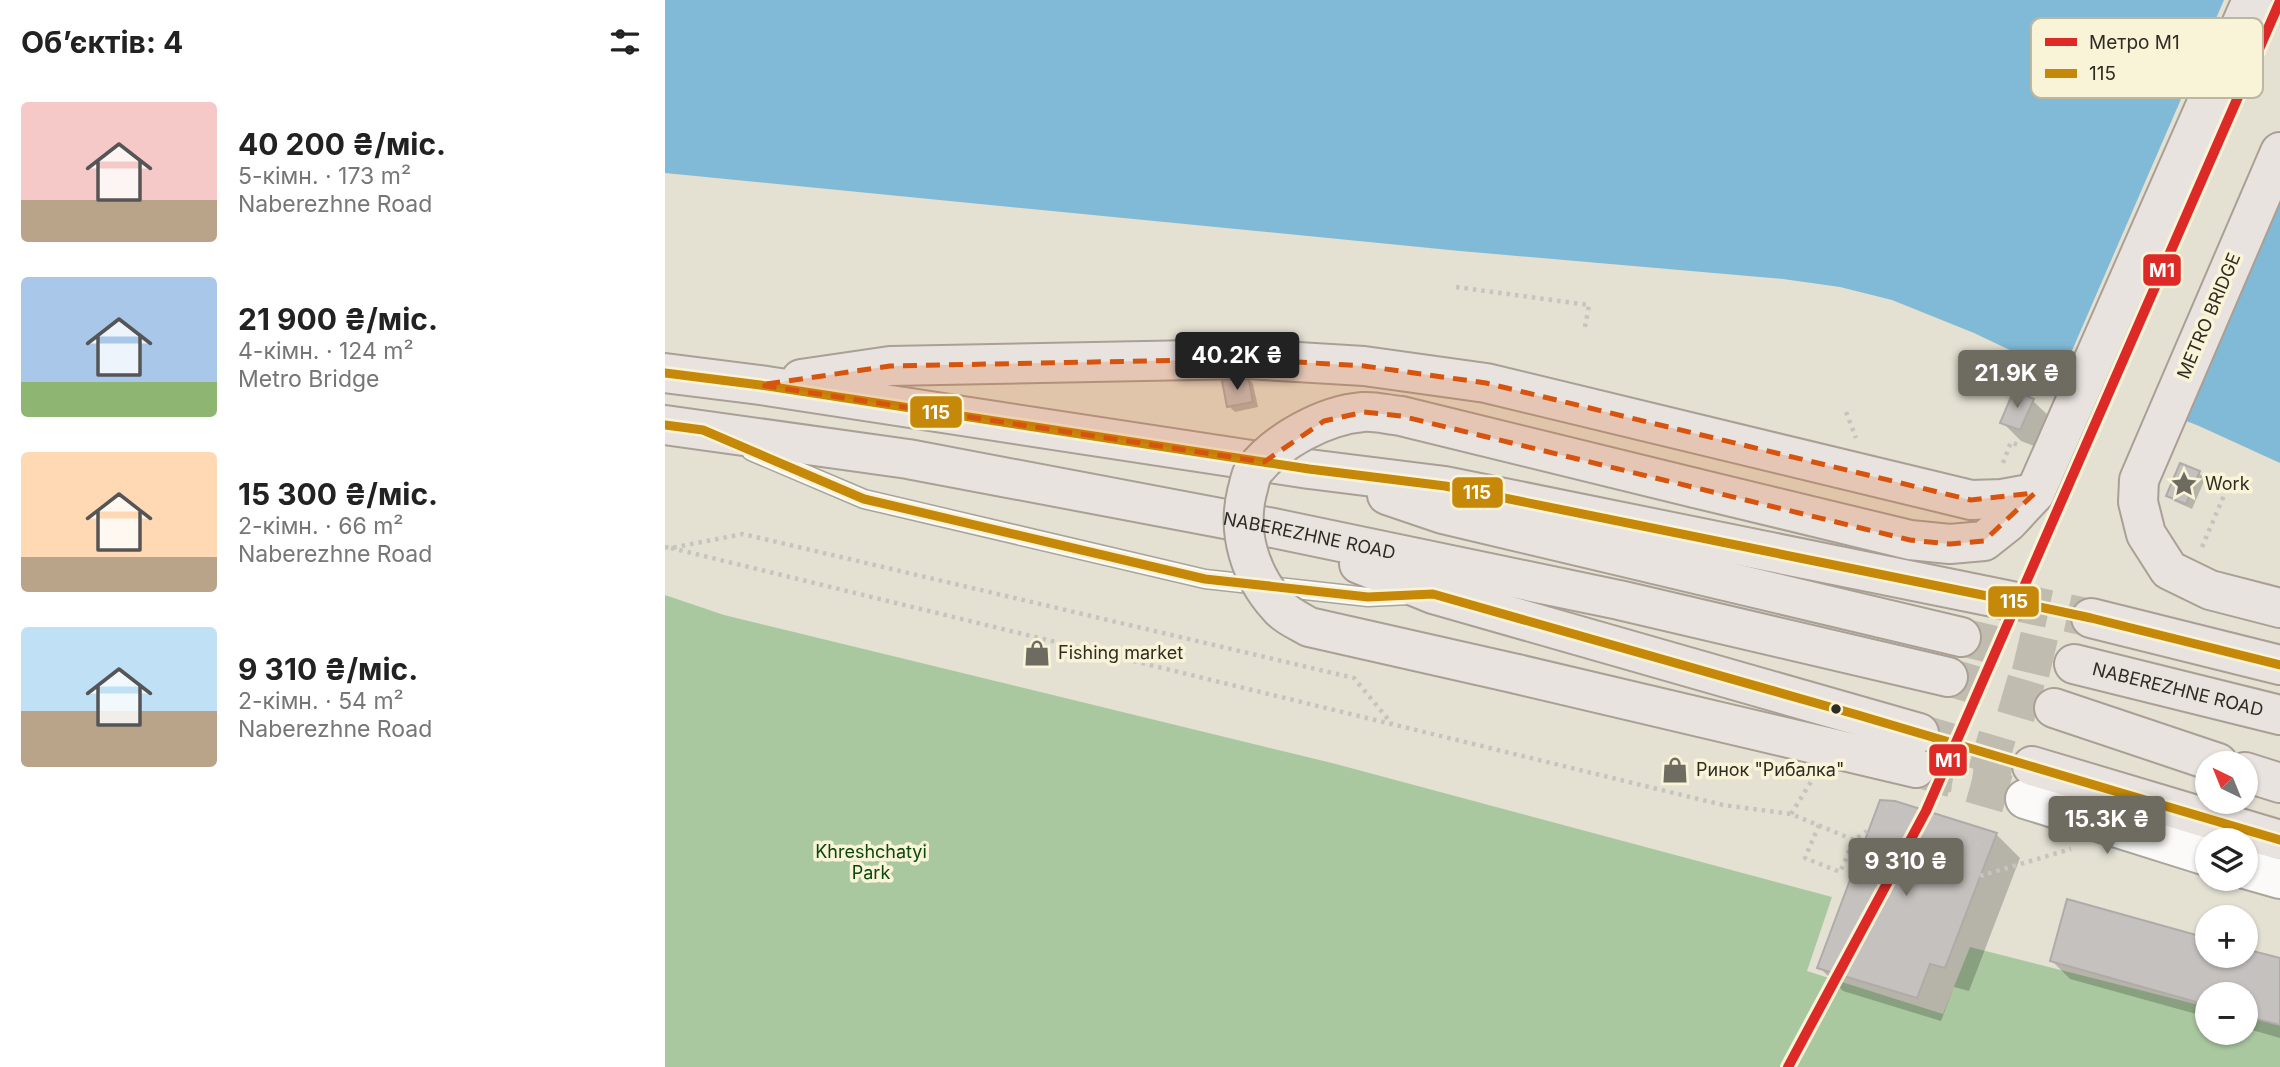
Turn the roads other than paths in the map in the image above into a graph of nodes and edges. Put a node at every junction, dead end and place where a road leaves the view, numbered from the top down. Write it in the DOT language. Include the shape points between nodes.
graph roads {
  1 [pos="2252,0"];
  2 [pos="2244,18"];
  3 [pos="2209,98"];
  4 [pos="2280,152"];
  5 [pos="665,373"];
  6 [pos="760,385"];
  7 [pos="665,425"];
  8 [pos="703,430"];
  9 [pos="1308,469"];
  10 [pos="2035,493"];
  11 [pos="1273,528"];
  12 [pos="1433,594"];
  13 [pos="2012,601"];
  14 [pos="2280,608"];
  15 [pos="2091,618"];
  16 [pos="1961,637"];
  17 [pos="2074,664"];
  18 [pos="2280,665"];
  19 [pos="1948,677"];
  20 [pos="2054,708"];
  21 [pos="2280,715"];
  22 [pos="2195,756"];
  23 [pos="2258,776"];
  24 [pos="2280,783"];
  25 [pos="2227,828"];
  26 [pos="2258,835"];
  27 [pos="2280,840"];
  28 [pos="2195,851"];
  29 [pos="2258,873"];
  30 [pos="2280,880"];
  1 -- 2 [label="main road"];
  3 -- 10 [label="main road"];
  4 -- 14 [label="main road, METRO BRIDGE" via="2139,480 2145,534 2169,570 2210,590"];
  5 -- 6 [label="main road"];
  6 -- 9 [label="main road"];
  6 -- 10 [label="main road" via="890,366 1247,359 1364,366 1486,383 1971,500"];
  7 -- 8 [label="main road, NABEREZHNE ROAD"];
  8 -- 11 [label="main road, NABEREZHNE ROAD" via="908,459"];
  8 -- 12 [label="lane" via="864,499 1205,579 1368,597"];
  9 -- 13 [label="main road" via="1445,486"];
  9 -- 16 [label="main road" via="1443,514"];
  10 -- 12 [label="main road, bridge" via="1984,541 1910,540 1401,416 1364,412 1324,421 1299,433 1252,474 1243,512 1244,543 1260,581 1279,608 1309,627 1517,674 1917,750"];
  11 -- 12 [label="main road"];
  11 -- 19 [label="main road, NABEREZHNE ROAD" via="1619,600"];
  15 -- 18 [label="main road"];
  17 -- 21 [label="main road, NABEREZHNE ROAD"];
  20 -- 22 [label="main road"];
  23 -- 24 [label="main road"];
  25 -- 28 [label="main road" via="2029,783"];
  26 -- 27 [label="main road"];
  29 -- 30 [label="main road"];
}
